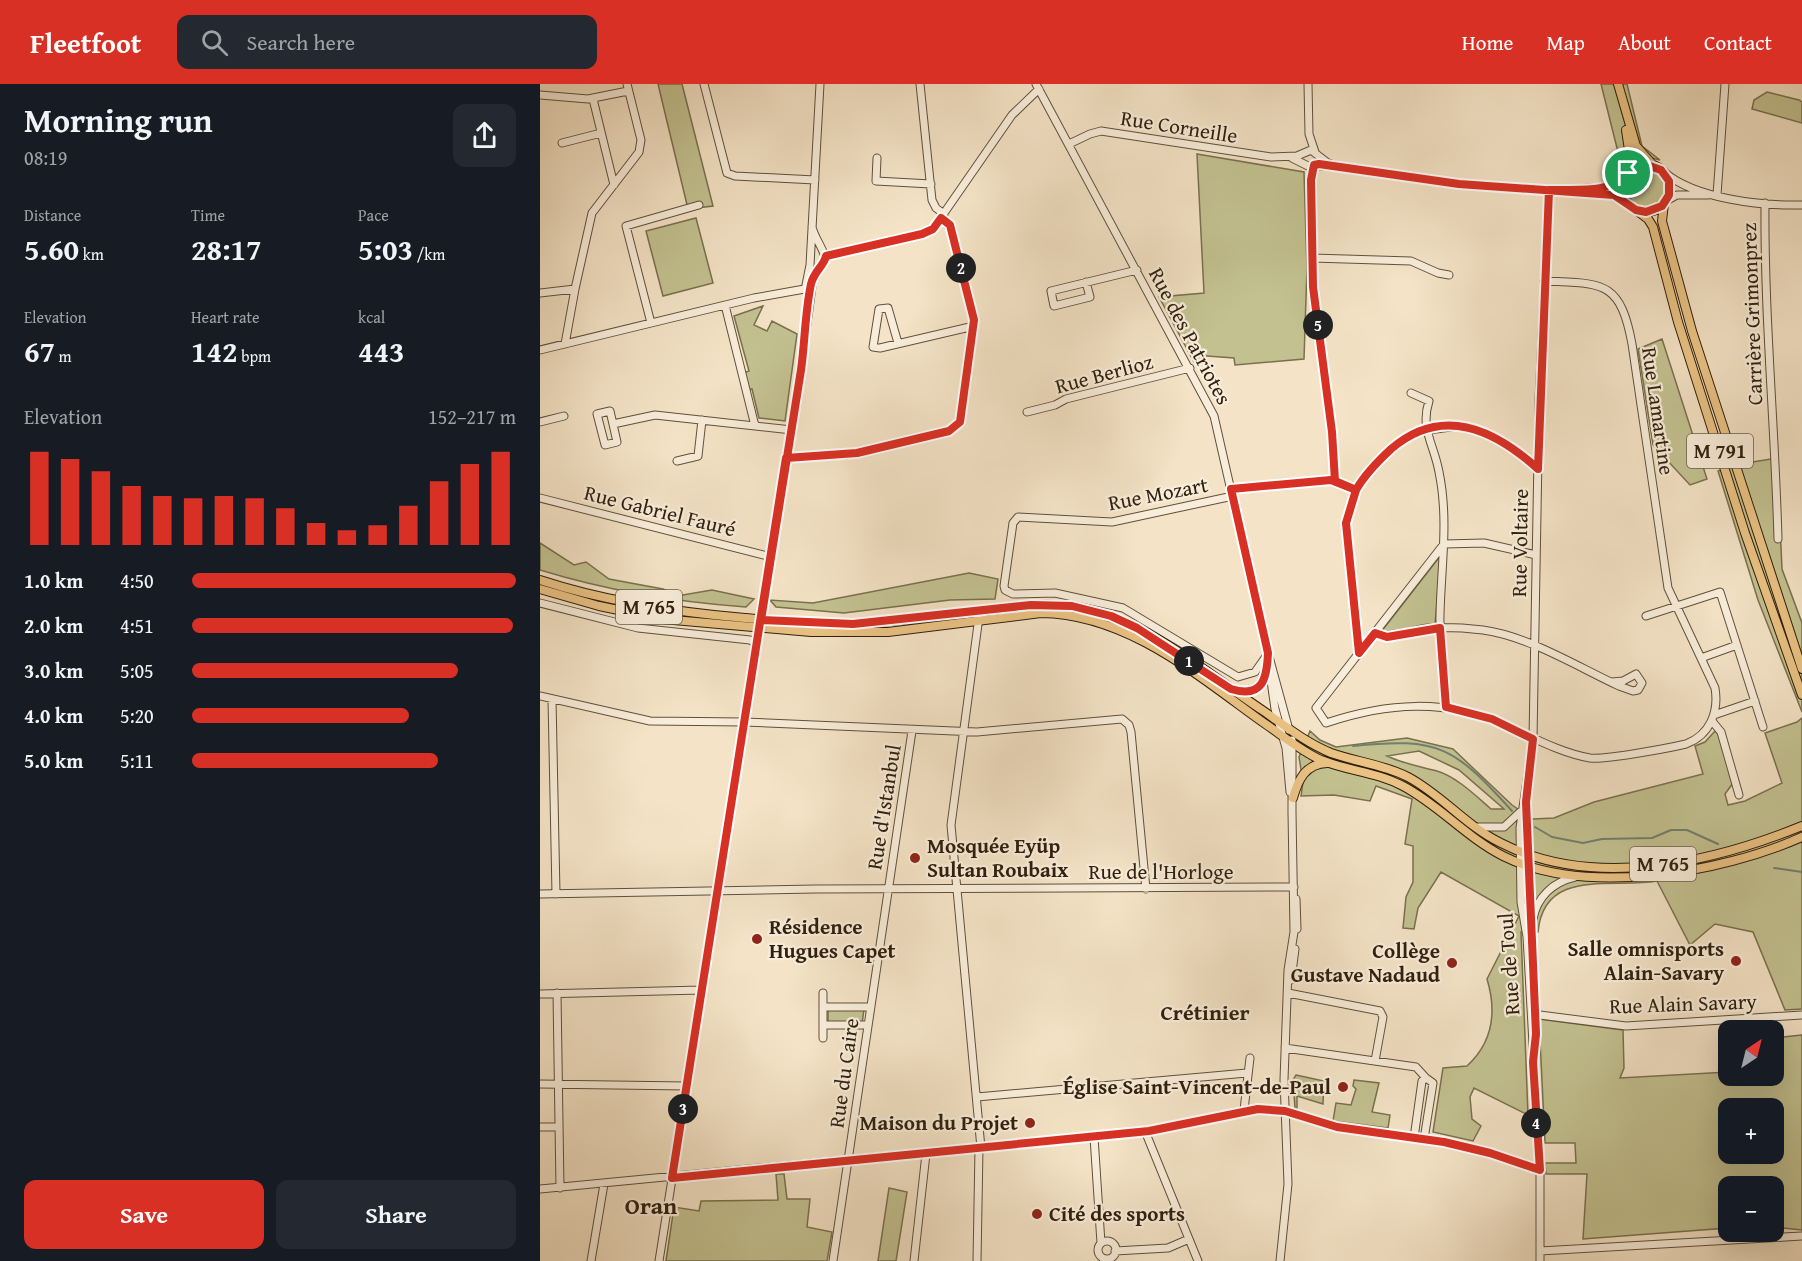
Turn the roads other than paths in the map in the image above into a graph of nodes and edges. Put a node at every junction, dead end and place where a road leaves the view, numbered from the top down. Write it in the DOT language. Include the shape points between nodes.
graph roads {
  1 [pos="704,84"];
  2 [pos="820,84"];
  3 [pos="920,84"];
  4 [pos="1308,84"];
  5 [pos="1618,84"];
  6 [pos="1725,84"];
  7 [pos="628,87"];
  8 [pos="1038,87"];
  9 [pos="540,95"];
  10 [pos="593,99"];
  11 [pos="1623,106"];
  12 [pos="601,133"];
  13 [pos="1309,134"];
  14 [pos="562,143"];
  15 [pos="1070,144"];
  16 [pos="1305,152"];
  17 [pos="1316,153"];
  18 [pos="1286,157"];
  19 [pos="877,158"];
  20 [pos="1310,164"];
  21 [pos="1336,166"];
  22 [pos="1655,166"];
  23 [pos="1664,172"];
  24 [pos="1626,175"];
  25 [pos="814,180"];
  26 [pos="931,184"];
  27 [pos="614,185"];
  28 [pos="1549,190"];
  29 [pos="1717,195"];
  30 [pos="1626,201"];
  31 [pos="1665,203"];
  32 [pos="1765,203"];
  33 [pos="699,205"];
  34 [pos="1802,205"];
  35 [pos="1636,210"];
  36 [pos="942,216"];
  37 [pos="812,226"];
  38 [pos="823,253"];
  39 [pos="809,257"];
  40 [pos="1312,258"];
  41 [pos="820,265"];
  42 [pos="1137,270"];
  43 [pos="1449,275"];
  44 [pos="1544,281"];
  45 [pos="1086,282"];
  46 [pos="808,288"];
  47 [pos="575,290"];
  48 [pos="540,293"];
  49 [pos="725,305"];
  50 [pos="651,323"];
  51 [pos="974,326"];
  52 [pos="898,343"];
  53 [pos="565,344"];
  54 [pos="540,350"];
  55 [pos="1190,368"];
  56 [pos="1411,393"];
  57 [pos="1027,412"];
  58 [pos="564,416"];
  59 [pos="702,420"];
  60 [pos="540,422"];
  61 [pos="613,424"];
  62 [pos="755,426"];
  63 [pos="1426,429"];
  64 [pos="792,430"];
  65 [pos="786,458"];
  66 [pos="677,461"];
  67 [pos="1538,469"];
  68 [pos="1335,481"];
  69 [pos="1356,490"];
  70 [pos="1232,493"];
  71 [pos="540,498"];
  72 [pos="1778,539"];
  73 [pos="1444,544"];
  74 [pos="1536,555"];
  75 [pos="771,557"];
  76 [pos="540,580"];
  77 [pos="540,589"];
  78 [pos="540,603"];
  79 [pos="1674,607"];
  80 [pos="979,615"];
  81 [pos="1646,616"];
  82 [pos="760,624"];
  83 [pos="1440,628"];
  84 [pos="1375,633"];
  85 [pos="757,644"];
  86 [pos="1737,645"];
  87 [pos="1535,647"];
  88 [pos="1268,653"];
  89 [pos="1359,653"];
  90 [pos="1701,658"];
  91 [pos="1802,669"];
  92 [pos="1224,671"];
  93 [pos="1612,682"];
  94 [pos="1231,689"];
  95 [pos="1802,695"];
  96 [pos="540,696"];
  97 [pos="552,699"];
  98 [pos="1755,701"];
  99 [pos="1446,707"];
  100 [pos="1713,718"];
  101 [pos="1278,721"];
  102 [pos="744,722"];
  103 [pos="1763,727"];
  104 [pos="1289,728"];
  105 [pos="912,730"];
  106 [pos="963,732"];
  107 [pos="1283,736"];
  108 [pos="1533,739"];
  109 [pos="1292,743"];
  110 [pos="1329,763"];
  111 [pos="1526,788"];
  112 [pos="1739,795"];
  113 [pos="1293,798"];
  114 [pos="1521,809"];
  115 [pos="1292,815"];
  116 [pos="1469,823"];
  117 [pos="1802,826"];
  118 [pos="1802,837"];
  119 [pos="1525,853"];
  120 [pos="1525,865"];
  121 [pos="1589,875"];
  122 [pos="1294,887"];
  123 [pos="888,889"];
  124 [pos="1146,889"];
  125 [pos="957,890"];
  126 [pos="717,891"];
  127 [pos="540,894"];
  128 [pos="556,894"];
  129 [pos="1531,931"];
  130 [pos="701,990"];
  131 [pos="557,993"];
  132 [pos="823,993"];
  133 [pos="1288,993"];
  134 [pos="540,994"];
  135 [pos="823,1006"];
  136 [pos="871,1007"];
  137 [pos="1533,1014"];
  138 [pos="1802,1015"];
  139 [pos="823,1025"];
  140 [pos="868,1025"];
  141 [pos="823,1038"];
  142 [pos="1285,1048"];
  143 [pos="1250,1058"];
  144 [pos="1376,1061"];
  145 [pos="1247,1073"];
  146 [pos="1426,1078"];
  147 [pos="540,1084"];
  148 [pos="558,1084"];
  149 [pos="686,1086"];
  150 [pos="977,1097"];
  151 [pos="1244,1110"];
  152 [pos="1285,1111"];
  153 [pos="540,1127"];
  154 [pos="559,1127"];
  155 [pos="1145,1131"];
  156 [pos="1094,1137"];
  157 [pos="1414,1138"];
  158 [pos="1424,1139"];
  159 [pos="980,1148"];
  160 [pos="926,1154"];
  161 [pos="848,1162"];
  162 [pos="1540,1170"];
  163 [pos="672,1178"];
  164 [pos="604,1184"];
  165 [pos="560,1188"];
  166 [pos="540,1189"];
  167 [pos="1802,1236"];
  168 [pos="1189,1239"];
  169 [pos="1101,1243"];
  170 [pos="1540,1251"];
  171 [pos="1114,1256"];
  172 [pos="591,1261"];
  173 [pos="659,1261"];
  174 [pos="833,1261"];
  175 [pos="914,1261"];
  176 [pos="977,1261"];
  177 [pos="1198,1261"];
  178 [pos="1280,1261"];
  179 [pos="1540,1261"];
  1 -- 25 [label="street" via="727,173"];
  2 -- 25 [label="street"];
  3 -- 26 [label="street"];
  4 -- 13 [label="street"];
  5 -- 11 [label="main road"];
  6 -- 29 [label="street"];
  7 -- 10 [label="street"];
  7 -- 27 [label="street" via="641,144"];
  8 -- 15 [label="street, Rue des Patriotes"];
  8 -- 36 [label="street" via="1012,115"];
  9 -- 10 [label="street"];
  10 -- 12 [label="street"];
  11 -- 22 [label="main road" via="1639,151"];
  11 -- 24 [label="main road" via="1630,155"];
  12 -- 14 [label="street"];
  12 -- 27 [label="street"];
  13 -- 16 [label="street"];
  13 -- 17 [label="street"];
  15 -- 18 [label="street, Rue Corneille" via="1101,131 1263,157"];
  15 -- 42 [label="street, Rue des Patriotes"];
  16 -- 17 [label="street, Rue Corneille"];
  16 -- 18 [label="street, Rue Corneille"];
  16 -- 20 [label="street"];
  17 -- 20 [label="street"];
  17 -- 21 [label="street, Rue Corneille"];
  18 -- 20 [label="street, Rue Corneille"];
  19 -- 26 [label="street" via="876,180"];
  20 -- 21 [label="street, Rue Corneille"];
  20 -- 40 [label="street"];
  21 -- 28 [label="street, Rue Corneille" via="1459,184"];
  22 -- 23 [label="main road"];
  22 -- 24 [label="main road" via="1640,165"];
  23 -- 29 [label="street" via="1678,182"];
  23 -- 31 [label="main road" via="1670,188"];
  24 -- 28 [label="street, Rue Corneille" via="1607,187"];
  24 -- 30 [label="main road" via="1622,191"];
  25 -- 37 [label="street"];
  26 -- 36 [label="street" via="934,204"];
  27 -- 47 [label="street" via="592,213"];
  28 -- 30 [label="street, Rue Corneille" via="1614,195"];
  28 -- 44 [label="street, Rue Voltaire"];
  29 -- 31 [label="street" via="1682,194"];
  29 -- 32 [label="street"];
  30 -- 35 [label="main road"];
  31 -- 35 [label="main road" via="1649,212"];
  31 -- 91 [label="main road, M 791" via="1662,221 1692,331"];
  32 -- 34 [label="street"];
  32 -- 72 [label="street, Carrière Grimonprez" via="1767,346 1772,378"];
  33 -- 50 [label="street" via="626,226"];
  35 -- 95 [label="main road, M 791" via="1653,227 1678,322 1745,533"];
  36 -- 38 [label="street" via="933,229 922,234"];
  36 -- 51 [label="street" via="952,229"];
  37 -- 38 [label="street"];
  37 -- 39 [label="street"];
  38 -- 39 [label="street" via="814,249"];
  38 -- 41 [label="street"];
  39 -- 41 [label="street" via="814,265"];
  39 -- 46 [label="street"];
  40 -- 43 [label="street" via="1411,261"];
  40 -- 68 [label="street"];
  41 -- 46 [label="street"];
  42 -- 45 [label="street"];
  42 -- 55 [label="street, Rue des Patriotes"];
  44 -- 67 [label="street, Rue Voltaire"];
  44 -- 79 [label="street, Rue Lamartine" via="1601,286 1616,297 1624,310 1666,580"];
  45 -- 45 [label="street" via="1051,291 1054,306 1090,297"];
  46 -- 49 [label="street"];
  46 -- 64 [label="street"];
  47 -- 48 [label="street"];
  47 -- 53 [label="street"];
  49 -- 50 [label="street"];
  49 -- 62 [label="street"];
  50 -- 53 [label="street"];
  51 -- 52 [label="street"];
  51 -- 65 [label="street" via="961,418 953,429 845,456"];
  52 -- 52 [label="street" via="873,347 879,309 888,308"];
  53 -- 54 [label="street"];
  55 -- 57 [label="street, Rue Berlioz"];
  55 -- 70 [label="street, Rue des Patriotes" via="1215,421"];
  56 -- 63 [label="street" via="1429,402 1424,418"];
  58 -- 60 [label="street"];
  59 -- 61 [label="street" via="651,415"];
  59 -- 62 [label="street"];
  59 -- 66 [label="street" via="698,456"];
  61 -- 61 [label="street" via="610,411 597,414 605,445 617,442"];
  62 -- 64 [label="street"];
  63 -- 67 [label="street" via="1458,426 1489,434 1510,445"];
  63 -- 69 [label="street" via="1409,435 1378,461"];
  63 -- 73 [label="street" via="1442,486"];
  64 -- 65 [label="street"];
  65 -- 75 [label="street"];
  67 -- 74 [label="street, Rue Voltaire"];
  68 -- 69 [label="street"];
  68 -- 70 [label="street"];
  69 -- 89 [label="street" via="1346,523"];
  70 -- 88 [label="street, Rue des Patriotes"];
  70 -- 92 [label="street, Rue Mozart" via="1112,522 1018,517 1013,524 1004,586 1013,594 1055,593 1124,608"];
  71 -- 75 [label="street, Rue Gabriel Fauré"];
  73 -- 74 [label="street" via="1484,543"];
  73 -- 83 [label="street"];
  73 -- 84 [label="street"];
  74 -- 87 [label="street, Rue Voltaire"];
  75 -- 82 [label="street"];
  76 -- 82 [label="main road, M 765" via="645,606"];
  77 -- 82 [label="main road, M 765" via="638,614"];
  78 -- 85 [label="street" via="632,627 750,640"];
  79 -- 81 [label="street"];
  79 -- 86 [label="street" via="1720,592"];
  79 -- 90 [label="street, Rue Lamartine"];
  80 -- 82 [label="main road, M 765" via="853,624"];
  80 -- 82 [label="main road, M 765" via="888,632 830,632"];
  80 -- 94 [label="main road, M 765" via="1042,604 1098,612 1146,634"];
  80 -- 106 [label="street"];
  80 -- 107 [label="main road, M 765" via="1054,614 1112,626 1146,643"];
  82 -- 85 [label="street"];
  83 -- 84 [label="street" via="1387,637"];
  83 -- 87 [label="street" via="1491,631"];
  83 -- 99 [label="street"];
  84 -- 89 [label="street"];
  85 -- 102 [label="street"];
  86 -- 90 [label="street"];
  86 -- 98 [label="street"];
  87 -- 93 [label="street"];
  87 -- 108 [label="street, Rue Voltaire"];
  88 -- 92 [label="street" via="1249,676 1238,677"];
  88 -- 94 [label="main road" via="1267,674 1258,687 1245,692"];
  88 -- 101 [label="street, Rue des Patriotes"];
  88 -- 104 [label="street, Rue des Patriotes"];
  89 -- 99 [label="street" via="1316,708 1326,723 1381,708"];
  90 -- 100 [label="street, Rue Lamartine" via="1715,688"];
  92 -- 94 [label="street"];
  94 -- 101 [label="main road, M 765"];
  96 -- 97 [label="street"];
  97 -- 102 [label="street" via="646,721"];
  97 -- 128 [label="street"];
  98 -- 100 [label="street"];
  98 -- 103 [label="street"];
  99 -- 108 [label="street" via="1492,719"];
  100 -- 108 [label="street" via="1702,735 1686,744 1596,758"];
  100 -- 112 [label="street" via="1721,732"];
  101 -- 104 [label="main road, M 765"];
  101 -- 107 [label="street, Rue des Patriotes"];
  102 -- 105 [label="street"];
  102 -- 126 [label="street"];
  104 -- 107 [label="street"];
  104 -- 109 [label="street, Rue des Patriotes"];
  104 -- 116 [label="main road, M 765" via="1328,752 1377,764 1414,780"];
  105 -- 106 [label="street"];
  105 -- 123 [label="street, Rue d'Istanbul"];
  106 -- 124 [label="street" via="1115,719 1126,722 1131,732"];
  106 -- 125 [label="street" via="951,825"];
  107 -- 109 [label="main road, M 765"];
  107 -- 115 [label="street, Rue des Patriotes"];
  108 -- 111 [label="street, Rue Voltaire"];
  109 -- 110 [label="main road, M 765"];
  109 -- 113 [label="street, Rue des Patriotes"];
  110 -- 113 [label="main road" via="1307,770"];
  110 -- 120 [label="main road, M 765" via="1400,784 1477,841"];
  111 -- 114 [label="street, Rue Voltaire"];
  111 -- 119 [label="street, Rue Voltaire"];
  113 -- 115 [label="street, Rue des Patriotes"];
  114 -- 116 [label="street" via="1504,826 1487,829"];
  114 -- 119 [label="street, Rue Voltaire"];
  115 -- 122 [label="street, Rue des Patriotes"];
  116 -- 119 [label="main road, M 765"];
  117 -- 119 [label="main road, M 765" via="1736,850 1666,864 1594,866 1551,861"];
  118 -- 121 [label="main road, M 765" via="1746,858 1691,870 1638,876"];
  119 -- 120 [label="street, Rue Voltaire"];
  120 -- 121 [label="main road, M 765"];
  120 -- 129 [label="street, Rue de Toul"];
  120 -- 137 [label="street, Rue de Toul"];
  121 -- 129 [label="street, Rue de Toul" via="1566,879 1545,894 1534,913"];
  122 -- 124 [label="street, Rue de l'Horloge"];
  122 -- 133 [label="street, Rue des Patriotes"];
  123 -- 125 [label="street, Rue de l'Horloge"];
  123 -- 126 [label="street, Rue de l'Horloge"];
  123 -- 136 [label="street, Rue du Caire"];
  124 -- 125 [label="street, Rue de l'Horloge"];
  125 -- 150 [label="street"];
  126 -- 128 [label="street, Rue de l'Horloge"];
  126 -- 130 [label="street"];
  127 -- 128 [label="street, Rue de l'Horloge"];
  129 -- 137 [label="street, Rue de Toul"];
  130 -- 131 [label="street"];
  130 -- 149 [label="street"];
  131 -- 134 [label="street"];
  131 -- 148 [label="street"];
  132 -- 135 [label="street"];
  133 -- 142 [label="street, Rue des Patriotes"];
  133 -- 144 [label="street" via="1380,1011 1383,1017"];
  135 -- 136 [label="street"];
  135 -- 139 [label="street"];
  136 -- 140 [label="street, Rue du Caire"];
  137 -- 138 [label="street, Rue Alain Savary" via="1626,1026"];
  137 -- 162 [label="street, Rue de Toul"];
  139 -- 140 [label="street"];
  139 -- 141 [label="street"];
  140 -- 161 [label="street, Rue du Caire"];
  142 -- 144 [label="street"];
  142 -- 152 [label="street, Rue des Patriotes"];
  143 -- 145 [label="street"];
  144 -- 146 [label="street" via="1416,1067"];
  145 -- 150 [label="street"];
  145 -- 151 [label="street"];
  146 -- 157 [label="street" via="1422,1081"];
  146 -- 158 [label="street" via="1433,1083"];
  147 -- 148 [label="street"];
  148 -- 149 [label="street"];
  148 -- 154 [label="street"];
  149 -- 163 [label="street"];
  150 -- 159 [label="street"];
  151 -- 152 [label="street"];
  151 -- 155 [label="street"];
  152 -- 157 [label="street" via="1337,1127"];
  152 -- 178 [label="street, Rue des Patriotes" via="1288,1184"];
  153 -- 154 [label="street"];
  154 -- 165 [label="street"];
  155 -- 156 [label="street"];
  155 -- 168 [label="street"];
  156 -- 159 [label="street"];
  156 -- 169 [label="street"];
  157 -- 158 [label="street"];
  158 -- 162 [label="street" via="1490,1153"];
  159 -- 160 [label="street"];
  159 -- 176 [label="street"];
  160 -- 161 [label="street"];
  160 -- 175 [label="street"];
  161 -- 163 [label="street"];
  161 -- 174 [label="street, Rue du Caire"];
  162 -- 170 [label="street, Rue de Toul"];
  163 -- 164 [label="street"];
  163 -- 173 [label="street"];
  164 -- 165 [label="street"];
  164 -- 172 [label="street"];
  165 -- 166 [label="street"];
  167 -- 170 [label="street"];
  168 -- 171 [label="street" via="1168,1248"];
  168 -- 177 [label="street"];
  169 -- 171 [label="street" via="1112,1243"];
  169 -- 171 [label="street" via="1100,1256"];
  170 -- 179 [label="street, Rue de Toul"];
}
